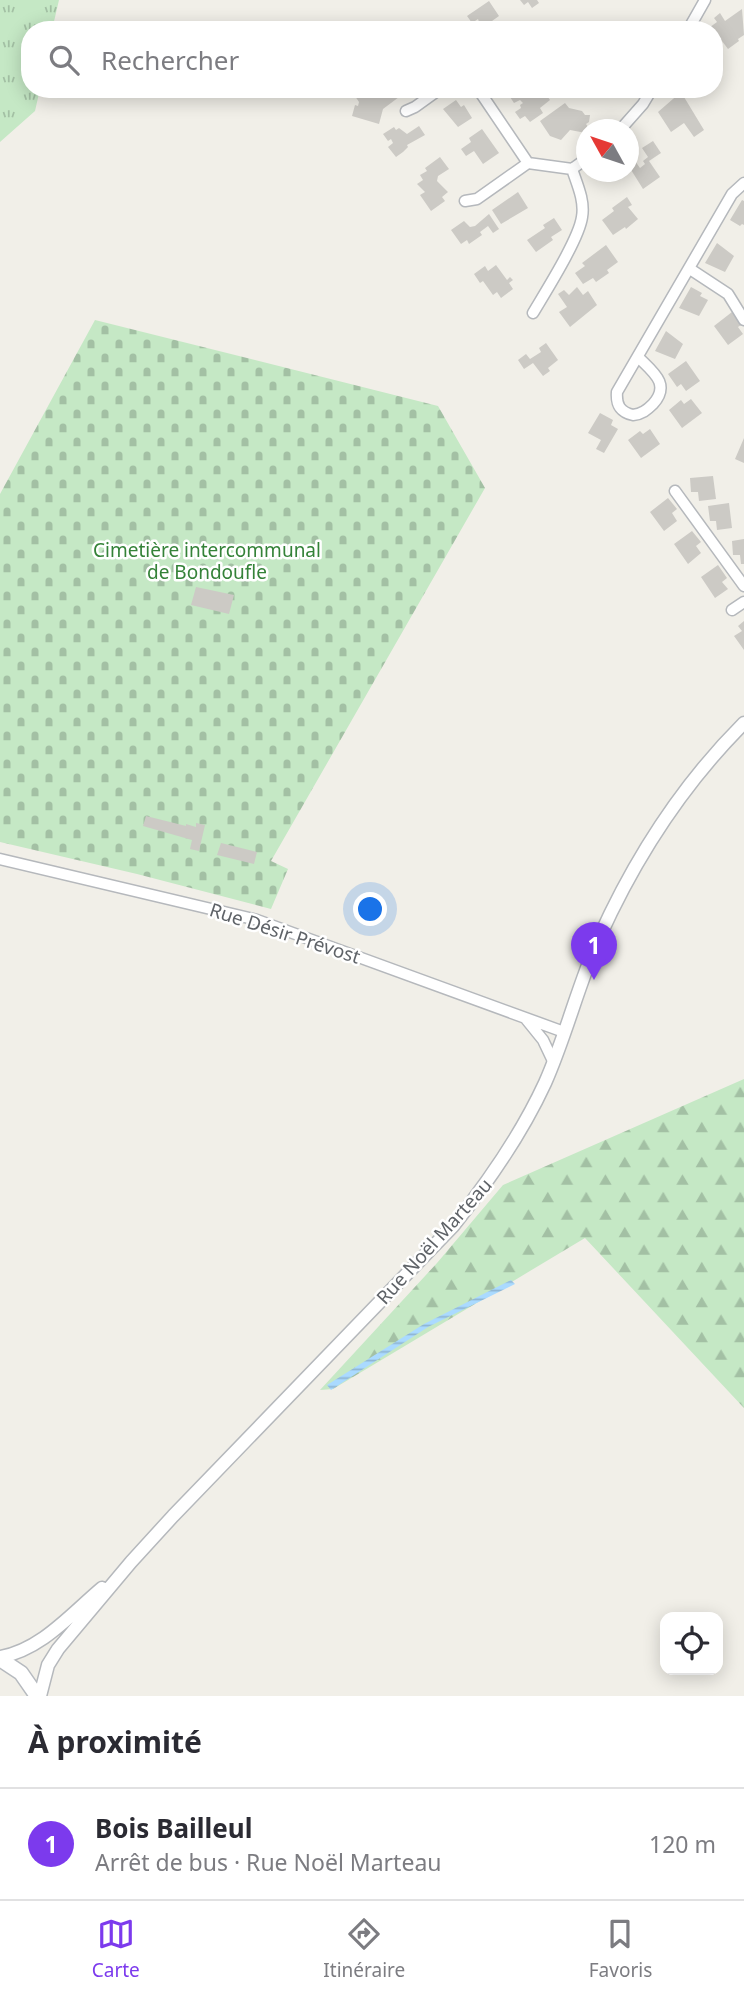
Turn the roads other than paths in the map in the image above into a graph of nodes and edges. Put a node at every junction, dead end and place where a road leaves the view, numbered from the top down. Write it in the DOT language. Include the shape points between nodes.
graph roads {
  1 [pos="705,0"];
  2 [pos="693,21"];
  3 [pos="428,98"];
  4 [pos="484,98"];
  5 [pos="647,98"];
  6 [pos="405,111"];
  7 [pos="630,119"];
  8 [pos="528,163"];
  9 [pos="576,166"];
  10 [pos="572,169"];
  11 [pos="744,183"];
  12 [pos="465,201"];
  13 [pos="690,269"];
  14 [pos="533,313"];
  15 [pos="744,320"];
  16 [pos="638,357"];
  17 [pos="675,491"];
  18 [pos="744,586"];
  19 [pos="744,602"];
  20 [pos="732,610"];
  21 [pos="744,723"];
  22 [pos="0,859"];
  23 [pos="524,1017"];
  24 [pos="564,1032"];
  25 [pos="553,1061"];
  26 [pos="131,1562"];
  27 [pos="0,1658"];
  28 [pos="38,1696"];
  1 -- 2 [label="street"];
  3 -- 6 [label="street"];
  4 -- 8 [label="street"];
  5 -- 7 [label="street"];
  8 -- 10 [label="street"];
  8 -- 12 [label="street" via="477,199"];
  9 -- 10 [label="street"];
  10 -- 14 [label="street" via="582,218"];
  11 -- 13 [label="street" via="732,194"];
  13 -- 15 [label="street" via="729,294"];
  13 -- 16 [label="street"];
  16 -- 16 [label="street" via="616,402 633,415 648,410 662,386"];
  17 -- 18 [label="street"];
  19 -- 20 [label="street"];
  21 -- 24 [label="street, Rue Noël Marteau" via="695,777 646,847 598,941"];
  22 -- 23 [label="street, Rue Désir Prévost" via="257,920"];
  23 -- 24 [label="street, Rue Désir Prévost"];
  23 -- 25 [label="street"];
  24 -- 25 [label="street, Rue Noël Marteau"];
  25 -- 26 [label="street, Rue Noël Marteau" via="508,1151 453,1226"];
  26 -- 27 [label="street, Rue Noël Marteau" via="43,1639"];
  26 -- 28 [label="street, Rue Noël Marteau" via="58,1649"];
  27 -- 28 [label="main road" via="21,1673"];
}
